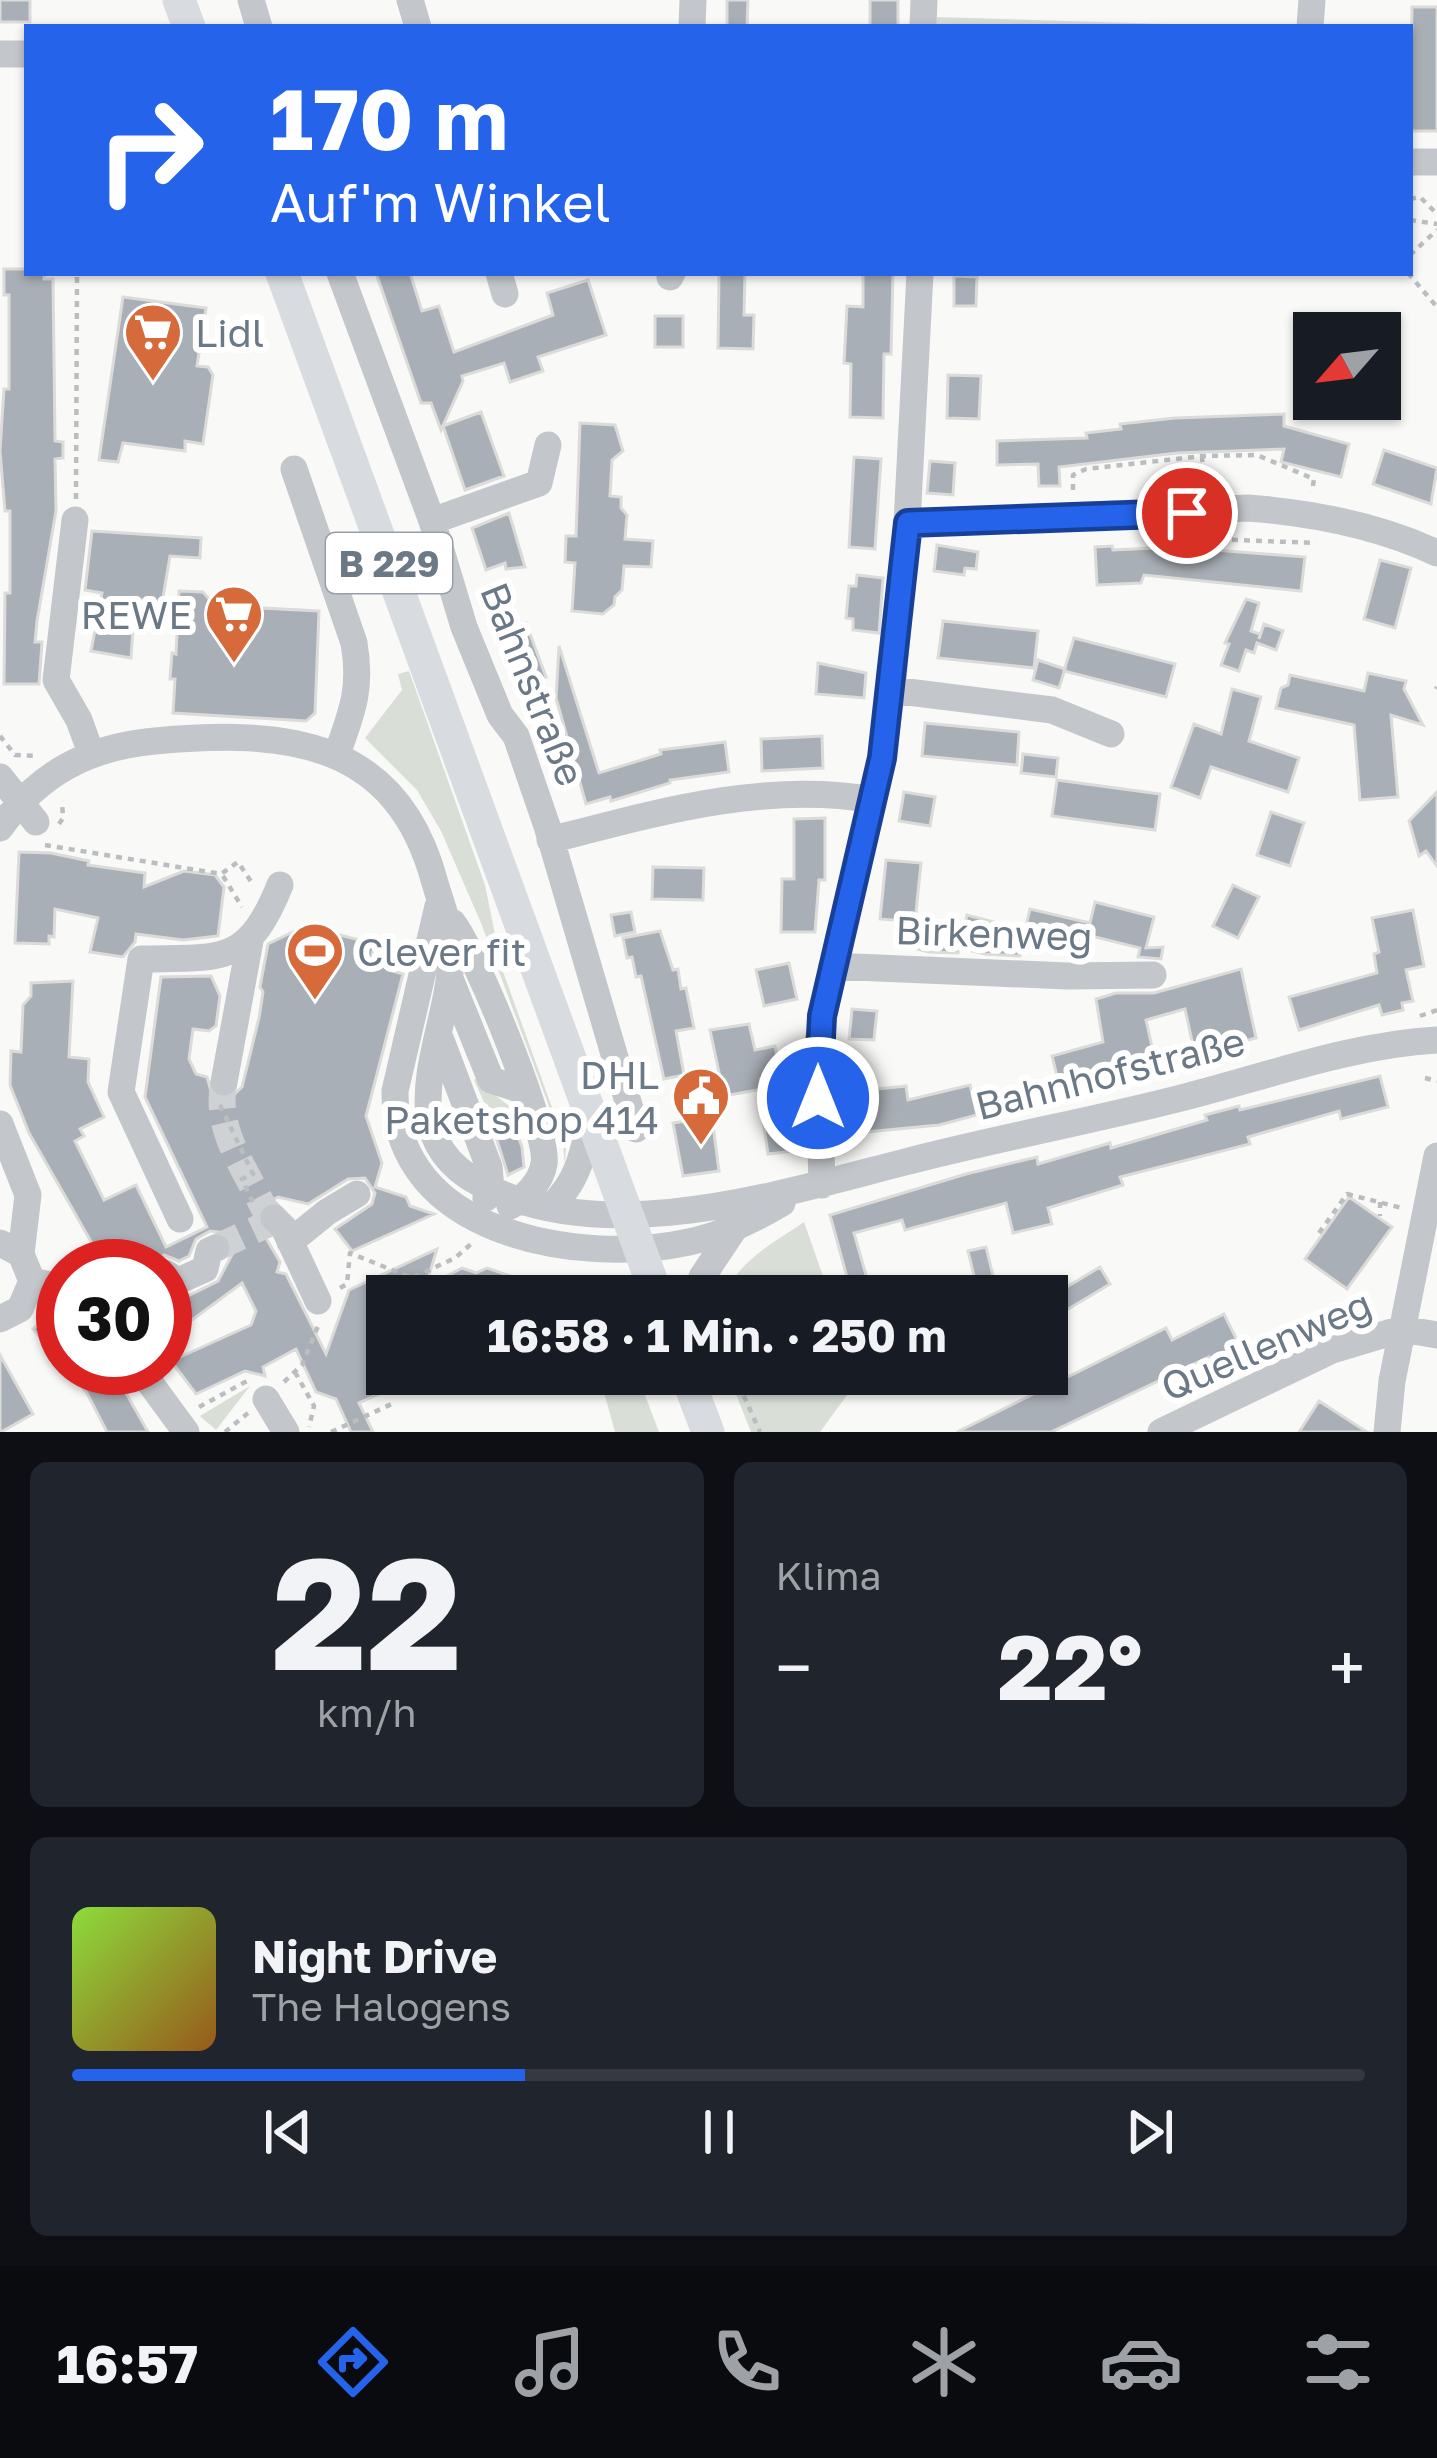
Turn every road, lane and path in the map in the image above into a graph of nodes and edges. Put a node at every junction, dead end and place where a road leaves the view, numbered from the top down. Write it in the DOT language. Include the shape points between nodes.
graph roads {
  1 [pos="1413,198"];
  2 [pos="1437,214"];
  3 [pos="1437,227"];
  4 [pos="1413,252"];
  5 [pos="283,276"];
  6 [pos="341,276"];
  7 [pos="920,276"];
  8 [pos="1411,276"];
  9 [pos="77,277"];
  10 [pos="1437,307"];
  11 [pos="548,445"];
  12 [pos="1202,456"];
  13 [pos="293,469"];
  14 [pos="1204,478"];
  15 [pos="1314,478"];
  16 [pos="1078,517"];
  17 [pos="76,520"];
  18 [pos="432,520"];
  19 [pos="1341,521"];
  20 [pos="908,523"];
  21 [pos="1172,537"];
  22 [pos="1437,553"];
  23 [pos="892,690"];
  24 [pos="1111,734"];
  25 [pos="0,736"];
  26 [pos="88,744"];
  27 [pos="337,754"];
  28 [pos="0,777"];
  29 [pos="64,798"];
  30 [pos="873,800"];
  31 [pos="39,822"];
  32 [pos="0,828"];
  33 [pos="550,840"];
  34 [pos="221,874"];
  35 [pos="268,891"];
  36 [pos="441,903"];
  37 [pos="250,930"];
  38 [pos="150,958"];
  39 [pos="832,966"];
  40 [pos="1153,975"];
  41 [pos="450,977"];
  42 [pos="439,1035"];
  43 [pos="1437,1040"];
  44 [pos="1425,1078"];
  45 [pos="1437,1081"];
  46 [pos="525,1091"];
  47 [pos="136,1095"];
  48 [pos="222,1095"];
  49 [pos="590,1116"];
  50 [pos="0,1124"];
  51 [pos="636,1129"];
  52 [pos="1437,1156"];
  53 [pos="813,1188"];
  54 [pos="491,1189"];
  55 [pos="357,1194"];
  56 [pos="520,1200"];
  57 [pos="1380,1202"];
  58 [pos="549,1208"];
  59 [pos="1402,1208"];
  60 [pos="462,1211"];
  61 [pos="627,1214"];
  62 [pos="266,1215"];
  63 [pos="1380,1216"];
  64 [pos="180,1219"];
  65 [pos="734,1229"];
  66 [pos="1319,1233"];
  67 [pos="476,1240"];
  68 [pos="290,1242"];
  69 [pos="216,1248"];
  70 [pos="639,1248"];
  71 [pos="10,1249"];
  72 [pos="192,1274"];
  73 [pos="649,1275"];
  74 [pos="703,1275"];
  75 [pos="32,1281"];
  76 [pos="36,1282"];
  77 [pos="318,1301"];
  78 [pos="0,1318"];
  79 [pos="1402,1329"];
  80 [pos="1437,1335"];
  81 [pos="295,1372"];
  82 [pos="164,1395"];
  83 [pos="694,1395"];
  84 [pos="743,1395"];
  85 [pos="266,1399"];
  86 [pos="396,1402"];
  87 [pos="188,1422"];
  88 [pos="225,1432"];
  89 [pos="286,1432"];
  90 [pos="308,1432"];
  91 [pos="331,1432"];
  92 [pos="708,1432"];
  93 [pos="760,1432"];
  94 [pos="1161,1432"];
  95 [pos="1387,1432"];
  1 -- 2 [label="path"];
  3 -- 4 [label="path"];
  5 -- 49 [label="main road, B 229"];
  6 -- 18 [label="street, Bahnstraße"];
  7 -- 20 [label="street"];
  8 -- 10 [label="path"];
  9 -- 17 [label="path"];
  11 -- 18 [label="street" via="539,483"];
  12 -- 14 [label="path"];
  12 -- 15 [label="path" via="1257,455"];
  12 -- 16 [label="path" via="1072,475"];
  13 -- 27 [label="street" via="359,674"];
  16 -- 19 [label="street" via="1248,508"];
  16 -- 20 [label="street"];
  17 -- 26 [label="street" via="56,680"];
  18 -- 33 [label="street, Bahnstraße" via="464,627 516,736"];
  19 -- 21 [label="path" via="1310,545"];
  19 -- 22 [label="street"];
  20 -- 23 [label="street"];
  23 -- 24 [label="street" via="1052,710"];
  23 -- 30 [label="street"];
  25 -- 26 [label="path" via="15,755 36,757"];
  26 -- 27 [label="street" via="225,740"];
  26 -- 31 [label="street" via="49,776"];
  27 -- 36 [label="street" via="400,804 424,846"];
  28 -- 31 [label="street"];
  29 -- 31 [label="path"];
  30 -- 33 [label="street" via="753,796"];
  30 -- 39 [label="street"];
  31 -- 32 [label="street"];
  31 -- 34 [label="path"];
  33 -- 51 [label="street, Bahnstraße"];
  34 -- 35 [label="path" via="238,862"];
  34 -- 37 [label="path"];
  35 -- 37 [label="street"];
  36 -- 41 [label="street"];
  36 -- 46 [label="street" via="473,957"];
  36 -- 60 [label="street" via="398,1071 395,1113 411,1162"];
  37 -- 38 [label="street" via="225,954"];
  37 -- 48 [label="street"];
  38 -- 47 [label="street"];
  38 -- 64 [label="street" via="141,959 121,1092"];
  39 -- 40 [label="street, Birkenweg"];
  39 -- 53 [label="street" via="817,1065"];
  41 -- 42 [label="street, Bahnhofstraße"];
  41 -- 46 [label="street" via="491,1080"];
  42 -- 54 [label="street"];
  42 -- 54 [label="street, Bahnhofstraße" via="426,1091 430,1123 452,1162"];
  43 -- 53 [label="street, Bahnhofstraße" via="1384,1043"];
  44 -- 45 [label="path"];
  46 -- 56 [label="street" via="544,1165"];
  48 -- 62 [label="path" via="253,1174 242,1179"];
  49 -- 58 [label="street" via="578,1172"];
  49 -- 61 [label="main road, B 229"];
  50 -- 71 [label="street" via="28,1195"];
  52 -- 79 [label="street"];
  53 -- 61 [label="street, Bahnhofstraße"];
  53 -- 65 [label="street, Bahnhofstraße"];
  54 -- 56 [label="street, Bahnhofstraße"];
  54 -- 60 [label="street"];
  55 -- 68 [label="street"];
  56 -- 58 [label="street, Bahnhofstraße"];
  56 -- 60 [label="street"];
  57 -- 59 [label="path"];
  57 -- 63 [label="path"];
  57 -- 66 [label="path" via="1347,1194"];
  58 -- 61 [label="street, Bahnhofstraße"];
  60 -- 70 [label="street, Bahnhofstraße" via="527,1238"];
  61 -- 70 [label="main road, B 229"];
  62 -- 68 [label="street"];
  65 -- 70 [label="street, Bahnhofstraße"];
  65 -- 74 [label="street"];
  67 -- 77 [label="path" via="412,1278 350,1253 347,1284"];
  68 -- 77 [label="street"];
  69 -- 72 [label="street"];
  70 -- 73 [label="main road, B 229"];
  71 -- 75 [label="street"];
  75 -- 76 [label="street"];
  75 -- 78 [label="street" via="20,1309"];
  77 -- 81 [label="path" via="323,1312"];
  79 -- 80 [label="street"];
  79 -- 94 [label="street, Quellenweg" via="1332,1350"];
  79 -- 95 [label="street"];
  81 -- 85 [label="path"];
  81 -- 90 [label="path" via="314,1406"];
  82 -- 87 [label="street"];
  83 -- 92 [label="main road"];
  84 -- 93 [label="path"];
  85 -- 87 [label="path" via="248,1381"];
  85 -- 88 [label="path"];
  85 -- 89 [label="street"];
  86 -- 91 [label="path"];
}
